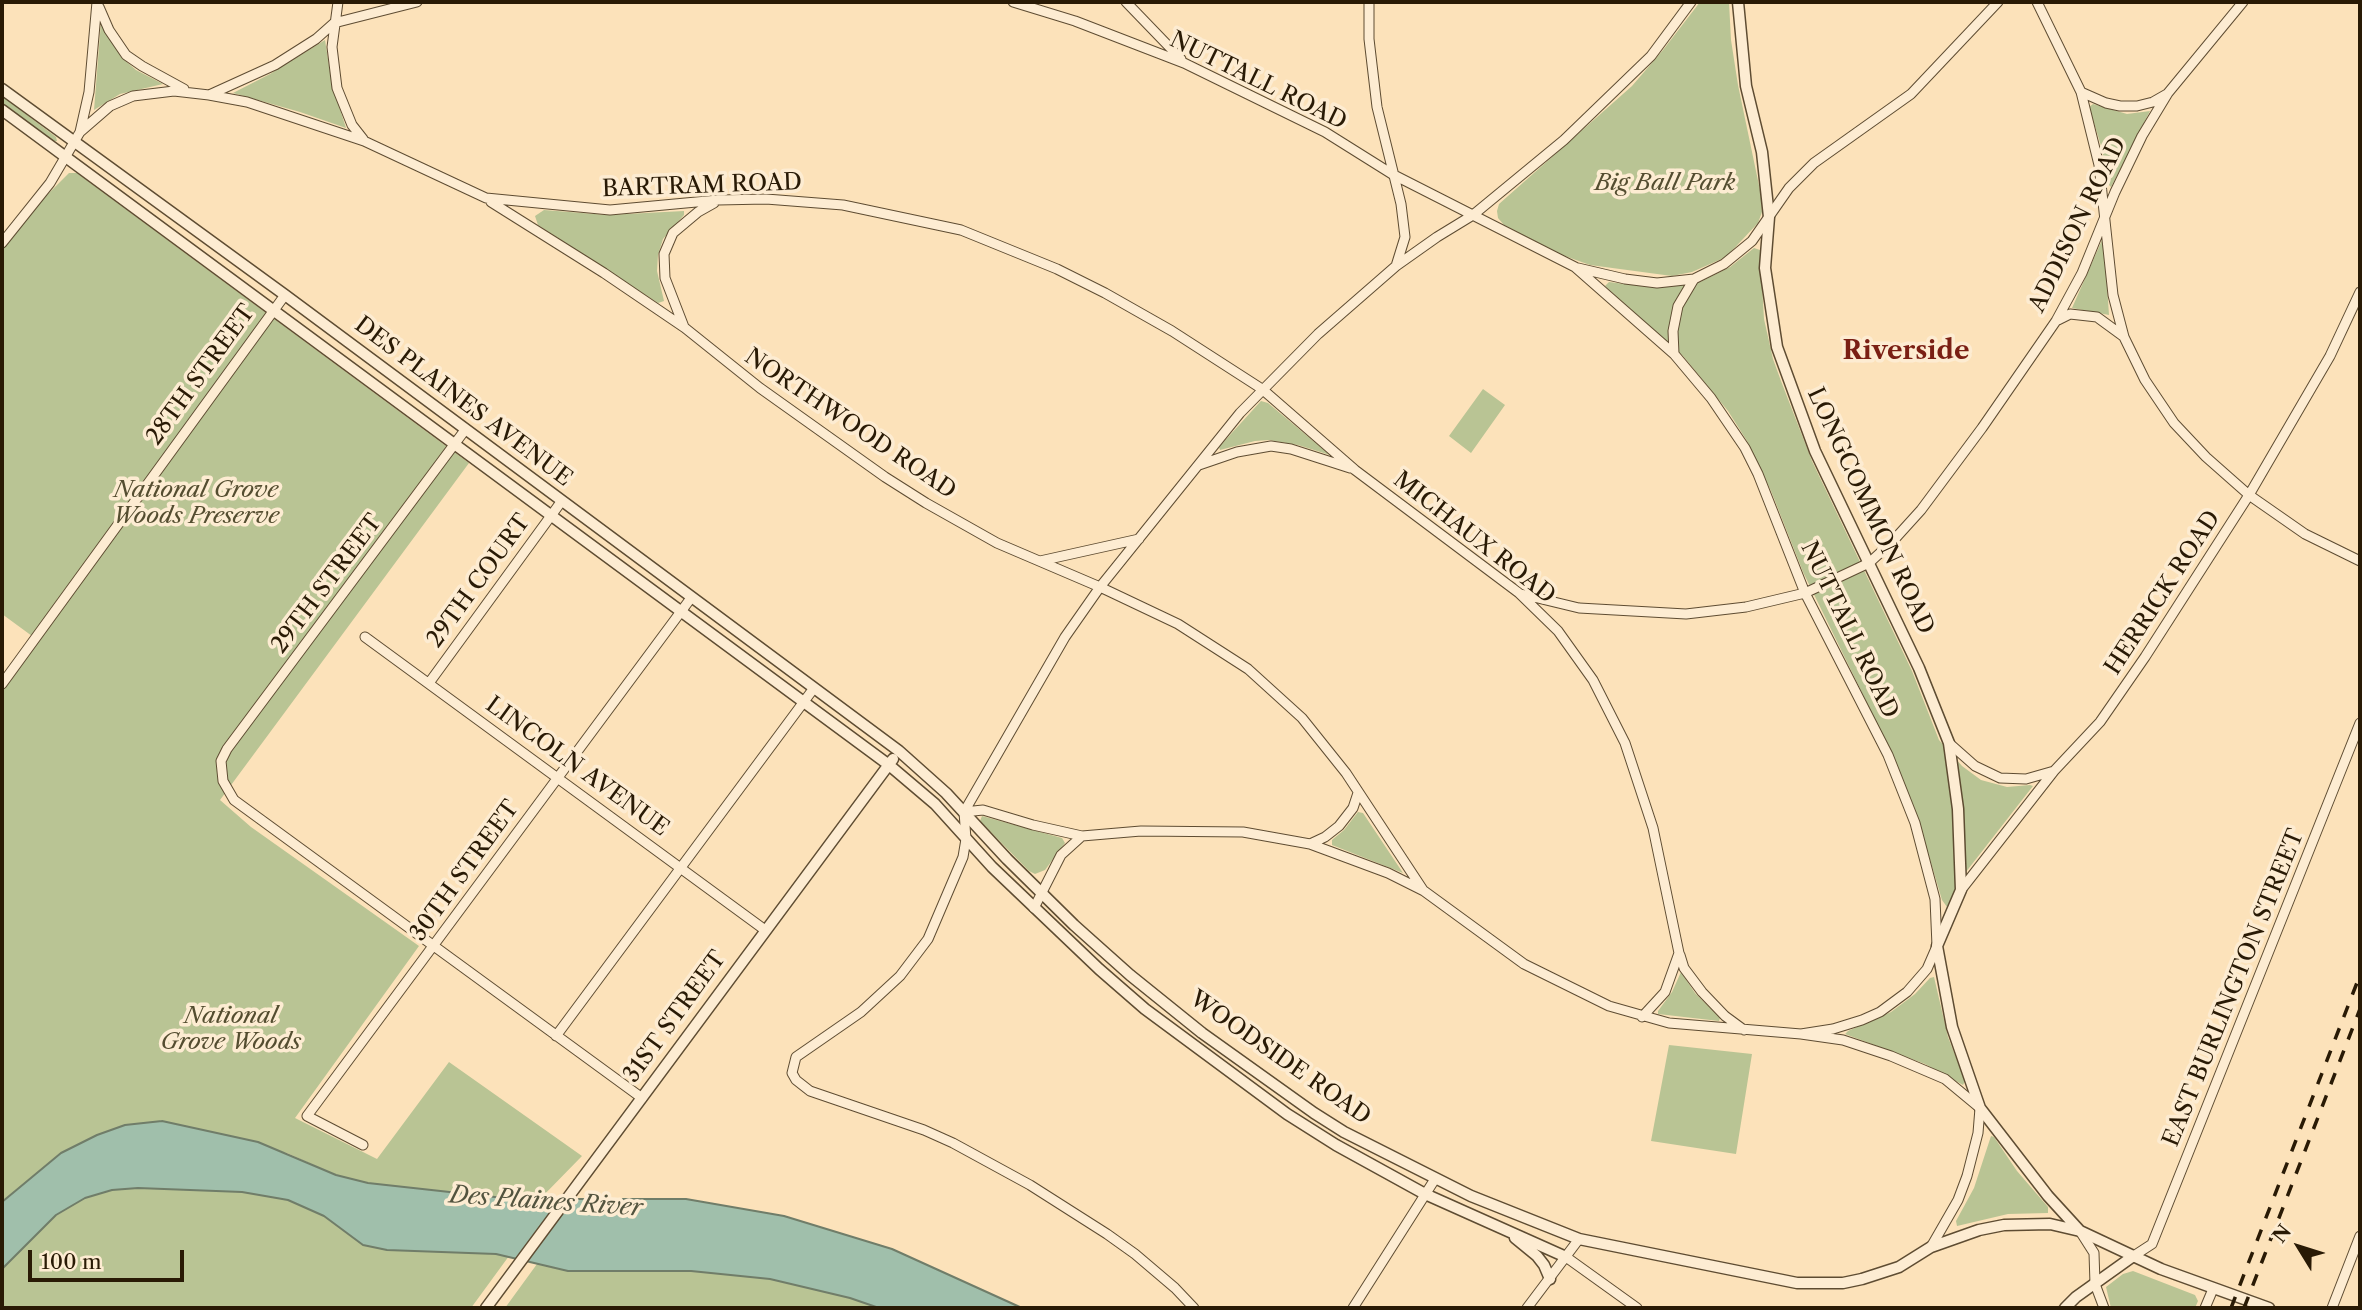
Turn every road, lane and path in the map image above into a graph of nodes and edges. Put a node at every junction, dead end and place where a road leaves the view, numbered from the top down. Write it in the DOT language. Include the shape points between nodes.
graph roads {
  1 [pos="97,2"];
  2 [pos="338,2"];
  3 [pos="418,2"];
  4 [pos="1013,2"];
  5 [pos="1126,2"];
  6 [pos="1369,2"];
  7 [pos="1691,2"];
  8 [pos="1738,2"];
  9 [pos="1998,2"];
  10 [pos="2037,2"];
  11 [pos="2243,2"];
  12 [pos="334,23"];
  13 [pos="1184,63"];
  14 [pos="2,89"];
  15 [pos="190,92"];
  16 [pos="2081,92"];
  17 [pos="2168,93"];
  18 [pos="209,95"];
  19 [pos="2,110"];
  20 [pos="77,137"];
  21 [pos="364,141"];
  22 [pos="66,157"];
  23 [pos="1392,174"];
  24 [pos="486,198"];
  25 [pos="718,200"];
  26 [pos="1473,215"];
  27 [pos="1769,217"];
  28 [pos="2105,218"];
  29 [pos="2,243"];
  30 [pos="1396,266"];
  31 [pos="1574,267"];
  32 [pos="1694,279"];
  33 [pos="2360,292"];
  34 [pos="285,295"];
  35 [pos="273,311"];
  36 [pos="2056,321"];
  37 [pos="685,328"];
  38 [pos="2124,337"];
  39 [pos="1674,354"];
  40 [pos="1262,389"];
  41 [pos="465,430"];
  42 [pos="454,444"];
  43 [pos="1197,466"];
  44 [pos="1355,470"];
  45 [pos="2249,495"];
  46 [pos="561,502"];
  47 [pos="551,516"];
  48 [pos="1139,538"];
  49 [pos="1038,561"];
  50 [pos="2360,562"];
  51 [pos="1869,563"];
  52 [pos="1100,587"];
  53 [pos="1519,593"];
  54 [pos="1805,593"];
  55 [pos="691,598"];
  56 [pos="681,611"];
  57 [pos="365,636"];
  58 [pos="429,683"];
  59 [pos="2,684"];
  60 [pos="814,688"];
  61 [pos="803,702"];
  62 [pos="2360,723"];
  63 [pos="1949,743"];
  64 [pos="899,751"];
  65 [pos="889,765"];
  66 [pos="2054,771"];
  67 [pos="558,778"];
  68 [pos="1358,793"];
  69 [pos="964,812"];
  70 [pos="1082,836"];
  71 [pos="966,839"];
  72 [pos="1310,844"];
  73 [pos="682,867"];
  74 [pos="1961,890"];
  75 [pos="1424,891"];
  76 [pos="1042,893"];
  77 [pos="1034,908"];
  78 [pos="765,930"];
  79 [pos="1937,946"];
  80 [pos="433,948"];
  81 [pos="1679,953"];
  82 [pos="1642,1017"];
  83 [pos="1744,1030"];
  84 [pos="1801,1034"];
  85 [pos="556,1036"];
  86 [pos="642,1098"];
  87 [pos="1980,1108"];
  88 [pos="363,1145"];
  89 [pos="1434,1179"];
  90 [pos="1425,1194"];
  91 [pos="1502,1228"];
  92 [pos="2080,1231"];
  93 [pos="2360,1236"];
  94 [pos="1579,1239"];
  95 [pos="1931,1247"];
  96 [pos="1566,1257"];
  97 [pos="2132,1257"];
  98 [pos="1550,1279"];
  99 [pos="2095,1284"];
  100 [pos="2213,1289"];
  101 [pos="2257,1306"];
  102 [pos="486,1308"];
  103 [pos="1194,1308"];
  104 [pos="1353,1308"];
  105 [pos="1527,1308"];
  106 [pos="1637,1308"];
  107 [pos="2065,1308"];
  108 [pos="2104,1308"];
  109 [pos="2205,1308"];
  110 [pos="2269,1308"];
  111 [pos="2332,1308"];
  1 -- 15 [label="street" via="126,55"];
  1 -- 20 [label="street" via="89,92"];
  2 -- 12 [label="street"];
  3 -- 12 [label="street"];
  4 -- 13 [label="street, NUTTALL ROAD"];
  5 -- 13 [label="street"];
  6 -- 23 [label="street" via="1377,107"];
  7 -- 26 [label="street" via="1626,82"];
  8 -- 27 [label="street, LONGCOMMON ROAD" via="1746,86 1762,152"];
  9 -- 27 [label="street, NUTTALL ROAD" via="1911,94 1806,171"];
  10 -- 16 [label="street"];
  11 -- 17 [label="street, ADDISON ROAD"];
  12 -- 18 [label="street" via="275,65"];
  12 -- 21 [label="street" via="337,88"];
  13 -- 23 [label="street, NUTTALL ROAD" via="1325,132"];
  14 -- 20 [label="street, DES PLAINES AVENUE"];
  15 -- 18 [label="street, BARTRAM ROAD"];
  15 -- 20 [label="street, BARTRAM ROAD" via="156,92 120,101 100,113"];
  16 -- 17 [label="street" via="2120,106 2153,102"];
  16 -- 28 [label="street" via="2099,165"];
  17 -- 28 [label="street, ADDISON ROAD" via="2126,166"];
  18 -- 21 [label="street, BARTRAM ROAD" via="247,102"];
  19 -- 22 [label="street, DES PLAINES AVENUE"];
  20 -- 22 [label="street, BARTRAM ROAD"];
  20 -- 34 [label="street, DES PLAINES AVENUE"];
  21 -- 24 [label="street, BARTRAM ROAD"];
  22 -- 29 [label="street, BARTRAM ROAD"];
  22 -- 35 [label="street, DES PLAINES AVENUE"];
  23 -- 26 [label="street, NUTTALL ROAD"];
  23 -- 30 [label="street" via="1405,237"];
  24 -- 25 [label="street, BARTRAM ROAD" via="610,210"];
  24 -- 37 [label="street, NORTHWOOD ROAD"];
  25 -- 37 [label="street, NORTHWOOD ROAD" via="681,225 664,254 664,278"];
  25 -- 40 [label="street, BARTRAM ROAD" via="766,198 843,205 961,230 1105,293"];
  26 -- 30 [label="street"];
  26 -- 31 [label="street, NUTTALL ROAD"];
  27 -- 32 [label="street, NUTTALL ROAD" via="1752,241 1724,264"];
  27 -- 51 [label="street, LONGCOMMON ROAD" via="1765,268 1777,346 1815,451"];
  28 -- 36 [label="street, ADDISON ROAD"];
  28 -- 38 [label="street" via="2112,295"];
  30 -- 40 [label="street"];
  31 -- 32 [label="street, NUTTALL ROAD" via="1657,283"];
  31 -- 39 [label="street, NUTTALL ROAD"];
  32 -- 39 [label="street" via="1678,306 1672,331"];
  33 -- 45 [label="street, HERRICK ROAD" via="2330,356"];
  34 -- 35 [label="street, 28TH STREET"];
  34 -- 41 [label="street, DES PLAINES AVENUE"];
  35 -- 42 [label="street, DES PLAINES AVENUE"];
  35 -- 59 [label="street, 28TH STREET"];
  36 -- 38 [label="street" via="2070,314 2097,317"];
  36 -- 51 [label="street, ADDISON ROAD" via="1920,510"];
  37 -- 49 [label="street, NORTHWOOD ROAD" via="885,477 997,543"];
  38 -- 45 [label="street" via="2174,424"];
  39 -- 54 [label="street, NUTTALL ROAD" via="1712,398 1745,448"];
  40 -- 43 [label="street"];
  40 -- 44 [label="street, MICHAUX ROAD"];
  41 -- 42 [label="street, 29TH STREET"];
  41 -- 46 [label="street, DES PLAINES AVENUE"];
  42 -- 47 [label="street, DES PLAINES AVENUE"];
  42 -- 80 [label="street, 29TH STREET" via="221,761 223,781 234,800"];
  43 -- 44 [label="street, MICHAUX ROAD" via="1271,446"];
  43 -- 48 [label="street"];
  44 -- 53 [label="street, MICHAUX ROAD"];
  45 -- 50 [label="street" via="2305,534"];
  45 -- 66 [label="street, HERRICK ROAD" via="2110,709"];
  46 -- 47 [label="street, 29TH COURT"];
  46 -- 55 [label="street, DES PLAINES AVENUE"];
  47 -- 56 [label="street, DES PLAINES AVENUE"];
  47 -- 58 [label="street, 29TH COURT"];
  48 -- 49 [label="street"];
  48 -- 52 [label="street"];
  49 -- 52 [label="street, NORTHWOOD ROAD"];
  51 -- 54 [label="street"];
  51 -- 63 [label="street, LONGCOMMON ROAD"];
  52 -- 68 [label="street, NORTHWOOD ROAD" via="1178,624 1248,669 1302,718"];
  52 -- 69 [label="street" via="1065,637"];
  53 -- 54 [label="street" via="1579,608 1686,614 1746,607"];
  53 -- 81 [label="street, MICHAUX ROAD" via="1558,631 1593,680 1625,743 1653,828"];
  54 -- 79 [label="street, NUTTALL ROAD" via="1888,755 1915,823 1935,899"];
  55 -- 56 [label="street, 30TH STREET"];
  55 -- 60 [label="street, DES PLAINES AVENUE"];
  56 -- 61 [label="street, DES PLAINES AVENUE"];
  56 -- 67 [label="street, 30TH STREET"];
  57 -- 58 [label="street, LINCOLN AVENUE"];
  58 -- 67 [label="street, LINCOLN AVENUE"];
  60 -- 61 [label="street"];
  60 -- 64 [label="street, DES PLAINES AVENUE"];
  61 -- 65 [label="street, DES PLAINES AVENUE"];
  61 -- 73 [label="street"];
  62 -- 97 [label="street, EAST BURLINGTON STREET" via="2152,1244"];
  63 -- 66 [label="street, LONGCOMMON ROAD" via="1975,766 2000,778 2026,779"];
  63 -- 74 [label="street, LONGCOMMON ROAD" via="1958,809"];
  64 -- 65 [label="street, 31ST STREET"];
  64 -- 69 [label="street, WOODSIDE ROAD"];
  65 -- 71 [label="street, WOODSIDE ROAD" via="935,804"];
  65 -- 78 [label="street, 31ST STREET"];
  66 -- 74 [label="street, HERRICK ROAD"];
  67 -- 73 [label="street, LINCOLN AVENUE"];
  67 -- 80 [label="street, 30TH STREET"];
  68 -- 72 [label="street" via="1339,826"];
  68 -- 75 [label="street, NORTHWOOD ROAD"];
  69 -- 70 [label="street" via="982,810"];
  69 -- 71 [label="street"];
  69 -- 76 [label="street, WOODSIDE ROAD"];
  70 -- 72 [label="street" via="1141,831 1243,832"];
  70 -- 76 [label="street" via="1061,855"];
  71 -- 77 [label="street, WOODSIDE ROAD"];
  71 -- 103 [label="street" via="939,917 916,957 861,1012 796,1057 792,1073 810,1091 924,1129 1030,1185 1116,1240"];
  72 -- 75 [label="street"];
  73 -- 78 [label="street, LINCOLN AVENUE"];
  73 -- 85 [label="street"];
  74 -- 79 [label="street, LONGCOMMON ROAD"];
  75 -- 82 [label="street" via="1524,964 1577,992"];
  76 -- 77 [label="street"];
  76 -- 89 [label="street, WOODSIDE ROAD" via="1130,975 1212,1040 1314,1113"];
  77 -- 90 [label="street, WOODSIDE ROAD" via="1145,1009 1269,1101"];
  78 -- 86 [label="street, 31ST STREET"];
  79 -- 84 [label="street" via="1918,980 1895,1003 1847,1025"];
  79 -- 87 [label="street" via="1952,1027"];
  80 -- 85 [label="street"];
  80 -- 88 [label="street, 30TH STREET" via="307,1116"];
  81 -- 82 [label="street" via="1665,992"];
  81 -- 83 [label="street, MICHAUX ROAD" via="1702,992"];
  82 -- 83 [label="street"];
  83 -- 84 [label="street"];
  84 -- 87 [label="street" via="1843,1040 1891,1056 1945,1079"];
  85 -- 86 [label="street"];
  86 -- 102 [label="street, 31ST STREET"];
  87 -- 92 [label="street"];
  87 -- 95 [label="street" via="1967,1176"];
  89 -- 90 [label="street"];
  89 -- 94 [label="street, WOODSIDE ROAD"];
  90 -- 91 [label="street, WOODSIDE ROAD"];
  90 -- 104 [label="street"];
  91 -- 96 [label="street, WOODSIDE ROAD"];
  91 -- 98 [label="street" via="1537,1256"];
  92 -- 95 [label="street, WOODSIDE ROAD" via="2021,1223 1979,1230"];
  92 -- 97 [label="street"];
  92 -- 99 [label="street" via="2094,1252"];
  93 -- 111 [label="street"];
  94 -- 95 [label="street, WOODSIDE ROAD" via="1797,1283 1862,1279 1899,1267"];
  94 -- 96 [label="street"];
  96 -- 98 [label="street"];
  96 -- 106 [label="street"];
  97 -- 99 [label="street"];
  97 -- 100 [label="street"];
  98 -- 105 [label="street"];
  99 -- 107 [label="street"];
  99 -- 108 [label="street"];
  100 -- 101 [label="street"];
  100 -- 109 [label="street"];
  101 -- 110 [label="street"];
}
